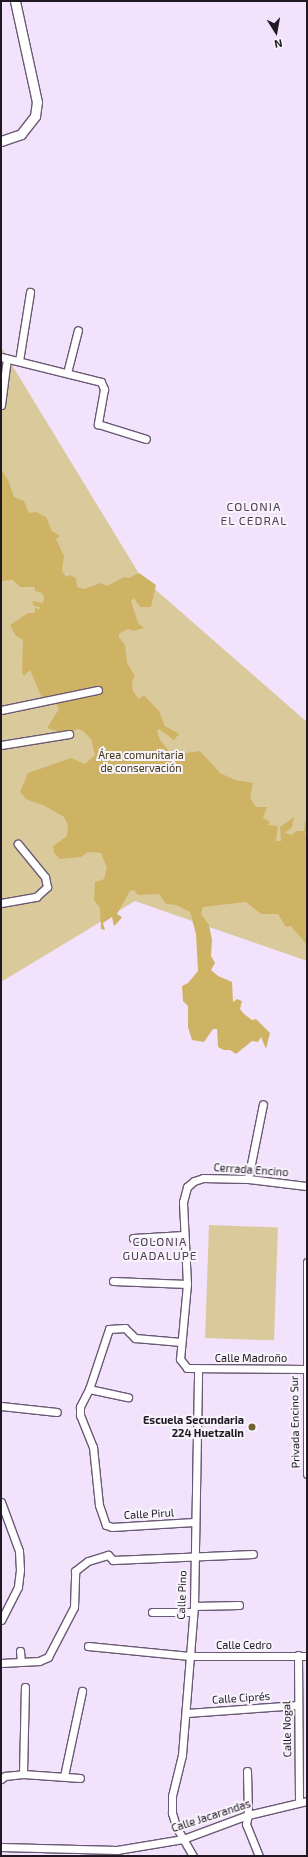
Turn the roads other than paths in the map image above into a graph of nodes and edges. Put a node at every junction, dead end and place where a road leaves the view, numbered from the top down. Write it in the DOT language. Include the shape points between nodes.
graph roads {
  1 [pos="15,1"];
  2 [pos="1,141"];
  3 [pos="30,292"];
  4 [pos="78,330"];
  5 [pos="4,357"];
  6 [pos="19,361"];
  7 [pos="67,373"];
  8 [pos="1,405"];
  9 [pos="146,439"];
  10 [pos="98,690"];
  11 [pos="1,710"];
  12 [pos="69,734"];
  13 [pos="1,745"];
  14 [pos="18,844"];
  15 [pos="1,903"];
  16 [pos="264,1104"];
  17 [pos="248,1179"];
  18 [pos="307,1186"];
  19 [pos="184,1235"];
  20 [pos="133,1238"];
  21 [pos="307,1262"];
  22 [pos="113,1281"];
  23 [pos="187,1284"];
  24 [pos="181,1342"];
  25 [pos="198,1369"];
  26 [pos="305,1370"];
  27 [pos="89,1389"];
  28 [pos="128,1397"];
  29 [pos="1,1406"];
  30 [pos="57,1412"];
  31 [pos="307,1474"];
  32 [pos="1,1502"];
  33 [pos="194,1522"];
  34 [pos="253,1554"];
  35 [pos="194,1555"];
  36 [pos="239,1605"];
  37 [pos="194,1609"];
  38 [pos="152,1612"];
  39 [pos="1,1620"];
  40 [pos="88,1646"];
  41 [pos="20,1651"];
  42 [pos="190,1656"];
  43 [pos="298,1656"];
  44 [pos="307,1656"];
  45 [pos="21,1662"];
  46 [pos="1,1663"];
  47 [pos="25,1687"];
  48 [pos="82,1691"];
  49 [pos="298,1705"];
  50 [pos="187,1713"];
  51 [pos="247,1771"];
  52 [pos="23,1774"];
  53 [pos="64,1776"];
  54 [pos="80,1778"];
  55 [pos="1,1780"];
  56 [pos="307,1801"];
  57 [pos="299,1802"];
  58 [pos="248,1815"];
  59 [pos="183,1838"];
  60 [pos="1,1847"];
  61 [pos="193,1856"];
  62 [pos="259,1856"];
  1 -- 2 [label="street" via="37,102 35,116 30,124 12,139"];
  3 -- 6 [label="street"];
  4 -- 7 [label="street"];
  5 -- 6 [label="street"];
  5 -- 8 [label="street"];
  6 -- 7 [label="street"];
  7 -- 9 [label="street" via="103,383 98,424"];
  10 -- 11 [label="street"];
  12 -- 13 [label="street"];
  14 -- 15 [label="street" via="45,877 47,887 36,897"];
  16 -- 17 [label="street"];
  17 -- 18 [label="street, Cerrada Encino"];
  17 -- 19 [label="street, Cerrada Encino" via="203,1178 187,1187 183,1202"];
  19 -- 20 [label="street"];
  19 -- 23 [label="street"];
  21 -- 26 [label="street, Privada Encino Sur"];
  22 -- 23 [label="street"];
  23 -- 24 [label="street"];
  24 -- 25 [label="street" via="182,1365"];
  24 -- 27 [label="street" via="135,1338 125,1328 109,1330"];
  25 -- 26 [label="street, Calle Madroño"];
  25 -- 33 [label="street, Calle Pino"];
  26 -- 31 [label="street, Privada Encino Sur"];
  27 -- 28 [label="street"];
  27 -- 33 [label="street, Calle Pirul" via="80,1407 80,1415 93,1447 100,1505 106,1525 112,1527"];
  29 -- 30 [label="street"];
  32 -- 39 [label="street" via="19,1551 20,1570 18,1587"];
  33 -- 35 [label="street, Calle Pino"];
  34 -- 35 [label="street"];
  35 -- 37 [label="street, Calle Pino"];
  35 -- 45 [label="street" via="113,1560 108,1555 78,1566 75,1571 74,1607 48,1657 39,1661"];
  36 -- 37 [label="street"];
  37 -- 38 [label="street"];
  37 -- 42 [label="street, Calle Pino"];
  40 -- 42 [label="street, Calle Cedro"];
  41 -- 45 [label="street"];
  42 -- 43 [label="street, Calle Cedro"];
  42 -- 50 [label="street, Calle Pino"];
  43 -- 44 [label="street, Calle Cedro"];
  43 -- 49 [label="street, Calle Nogal"];
  45 -- 46 [label="street"];
  47 -- 52 [label="street"];
  48 -- 53 [label="street"];
  49 -- 50 [label="street, Calle Ciprés"];
  49 -- 57 [label="street, Calle Nogal"];
  50 -- 59 [label="street, Calle Pino" via="182,1755 172,1796 172,1813"];
  51 -- 58 [label="street"];
  52 -- 53 [label="street"];
  52 -- 55 [label="street" via="5,1776"];
  53 -- 54 [label="street"];
  56 -- 57 [label="street, Calle Jacarandas"];
  57 -- 58 [label="street, Calle Jacarandas"];
  58 -- 59 [label="street, Calle Jacarandas"];
  58 -- 62 [label="street" via="246,1824"];
  59 -- 60 [label="street, Calle Jacarandas" via="117,1850"];
  59 -- 61 [label="street, Calle Pino"];
}
